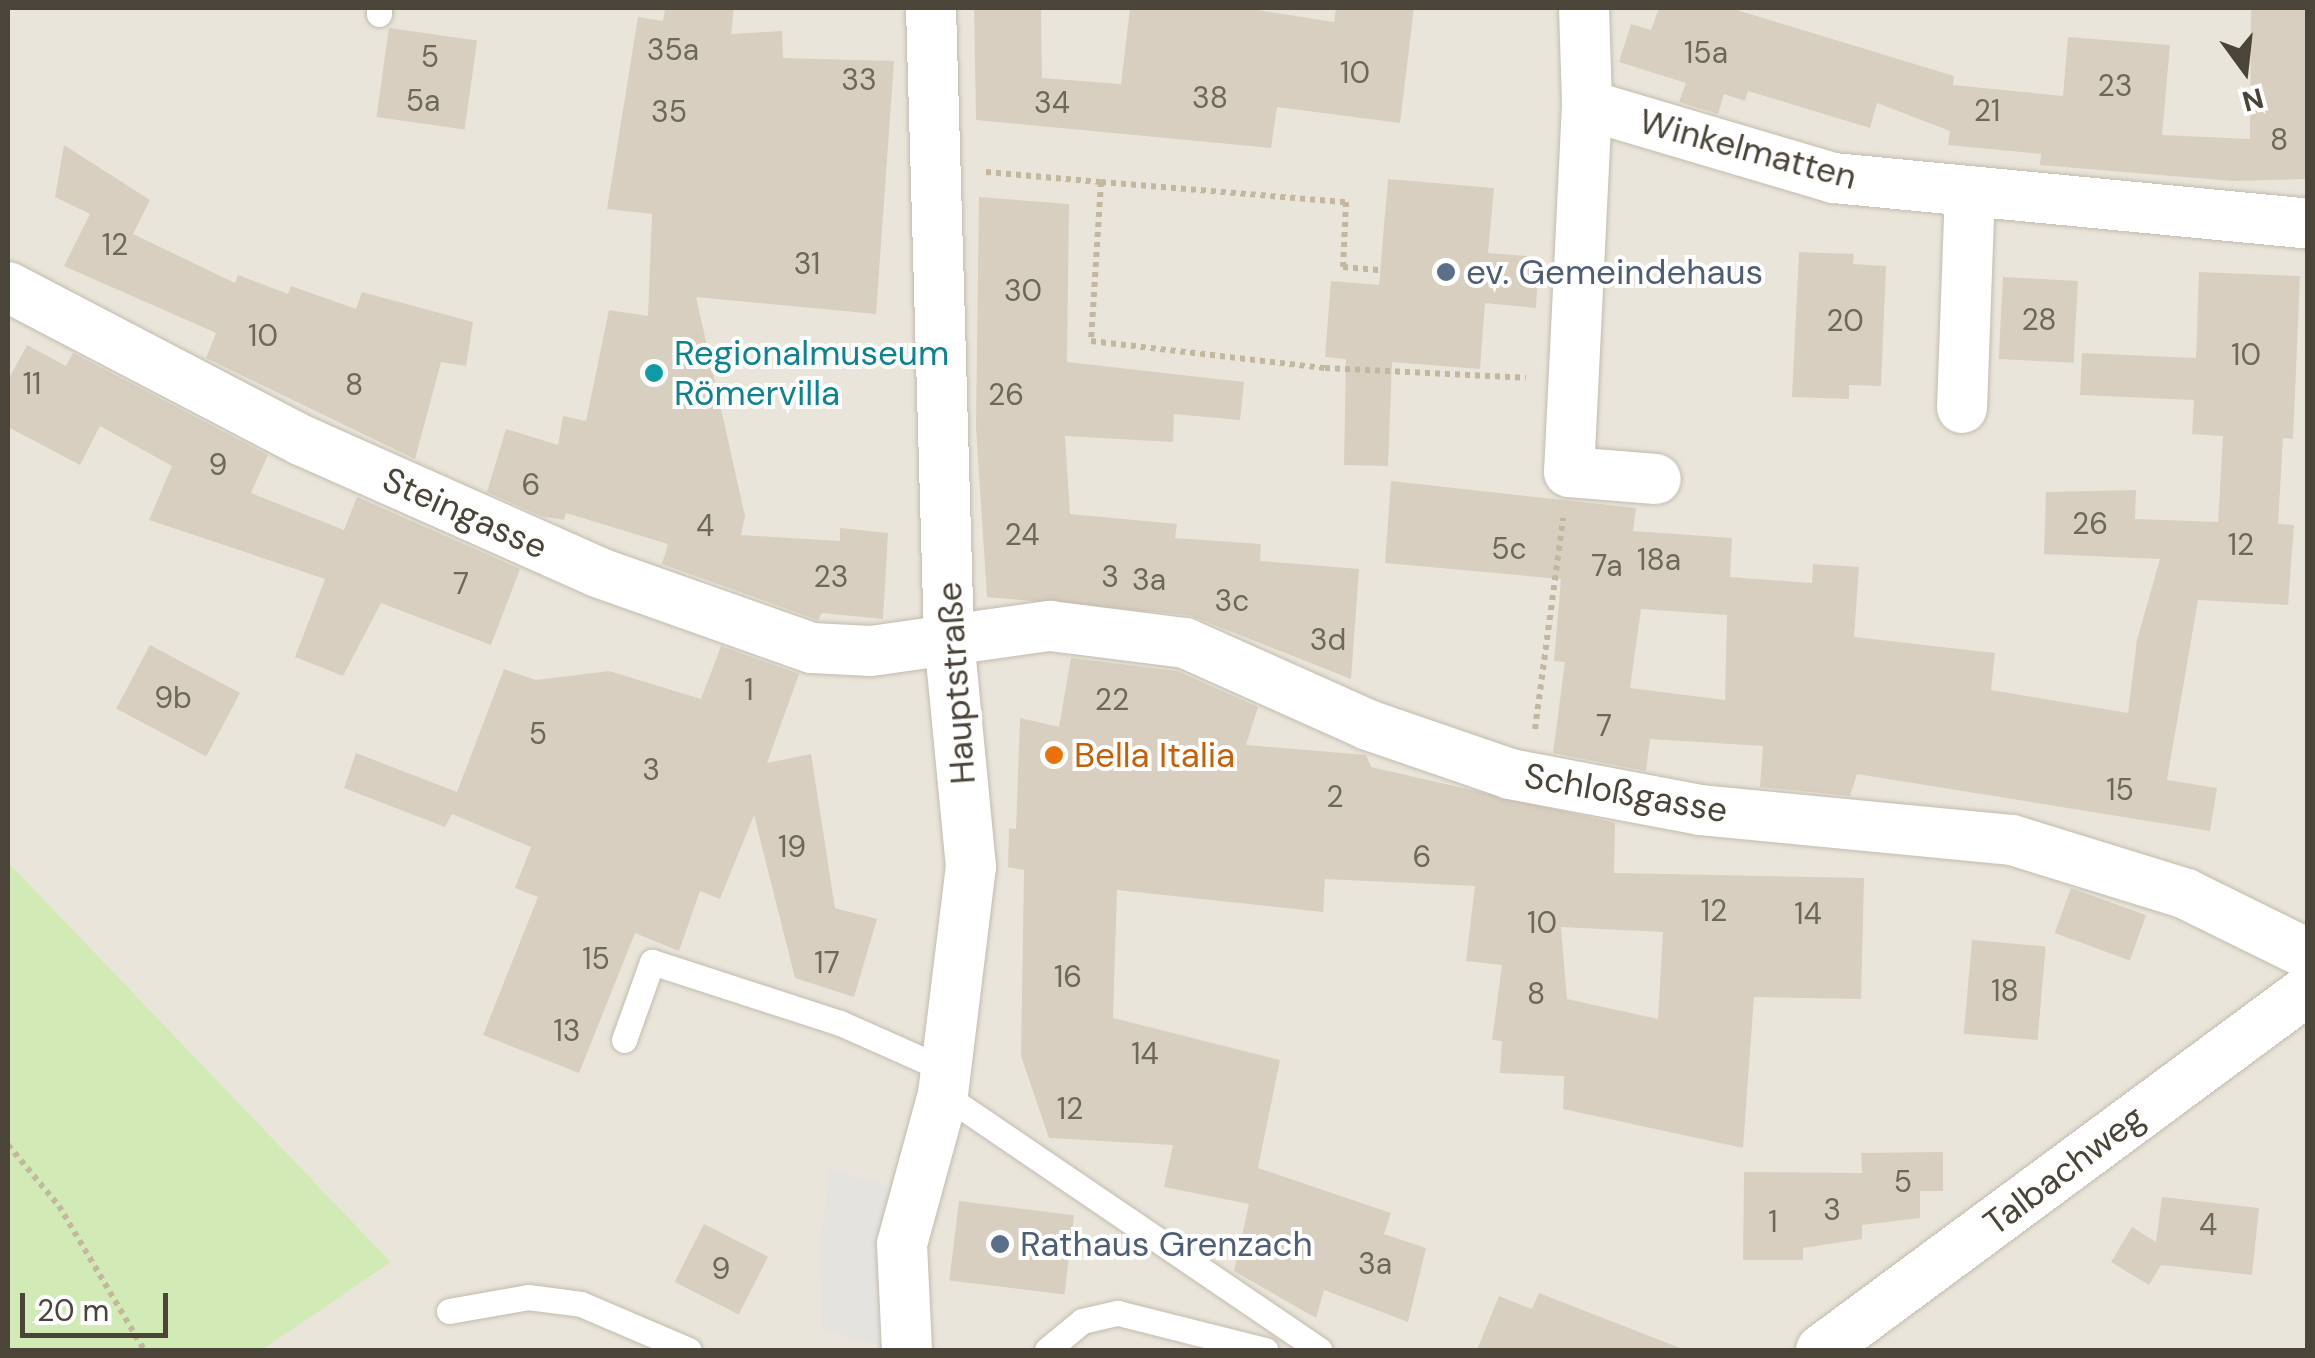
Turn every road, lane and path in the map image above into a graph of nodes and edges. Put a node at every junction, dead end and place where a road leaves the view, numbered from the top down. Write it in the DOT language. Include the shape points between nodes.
graph roads {
  1 [pos="932,8"];
  2 [pos="1584,8"];
  3 [pos="1588,105"];
  4 [pos="934,167"];
  5 [pos="1102,182"];
  6 [pos="1970,191"];
  7 [pos="2308,224"];
  8 [pos="1380,270"];
  9 [pos="8,286"];
  10 [pos="1576,381"];
  11 [pos="1962,408"];
  12 [pos="1569,472"];
  13 [pos="1656,480"];
  14 [pos="949,640"];
  15 [pos="1510,774"];
  16 [pos="2308,954"];
  17 [pos="2308,990"];
  18 [pos="624,1040"];
  19 [pos="945,1082"];
  20 [pos="8,1145"];
  21 [pos="448,1310"];
  22 [pos="144,1350"];
  23 [pos="689,1350"];
  24 [pos="907,1350"];
  25 [pos="1047,1350"];
  26 [pos="1265,1350"];
  27 [pos="1319,1350"];
  28 [pos="1821,1350"];
  1 -- 4 [label="street, Hauptstraße"];
  2 -- 3 [label="street, Winkelmatten"];
  3 -- 6 [label="street, Winkelmatten" via="1834,178"];
  3 -- 10 [label="street, Winkelmatten"];
  4 -- 5 [label="path"];
  4 -- 14 [label="street, Hauptstraße"];
  5 -- 8 [label="path" via="1346,202 1343,267"];
  5 -- 10 [label="path" via="1091,341 1325,368"];
  6 -- 7 [label="street, Winkelmatten"];
  6 -- 11 [label="street"];
  9 -- 14 [label="street, Steingasse" via="301,440 597,572 812,648 871,652"];
  10 -- 12 [label="street, Winkelmatten"];
  12 -- 13 [label="street"];
  12 -- 15 [label="path" via="1535,731"];
  14 -- 15 [label="street, Schloßgasse" via="1050,626 1184,643 1368,725"];
  14 -- 19 [label="street, Hauptstraße" via="971,867"];
  15 -- 16 [label="street, Schloßgasse" via="1700,810 2012,840 2186,894"];
  17 -- 28 [label="street, Talbachweg"];
  18 -- 19 [label="lane" via="652,962 840,1023"];
  19 -- 24 [label="street, Hauptstraße" via="902,1244"];
  19 -- 27 [label="lane"];
  20 -- 22 [label="path" via="59,1206"];
  21 -- 23 [label="lane" via="528,1297 581,1304"];
  25 -- 26 [label="lane" via="1082,1321 1118,1313"];
}
